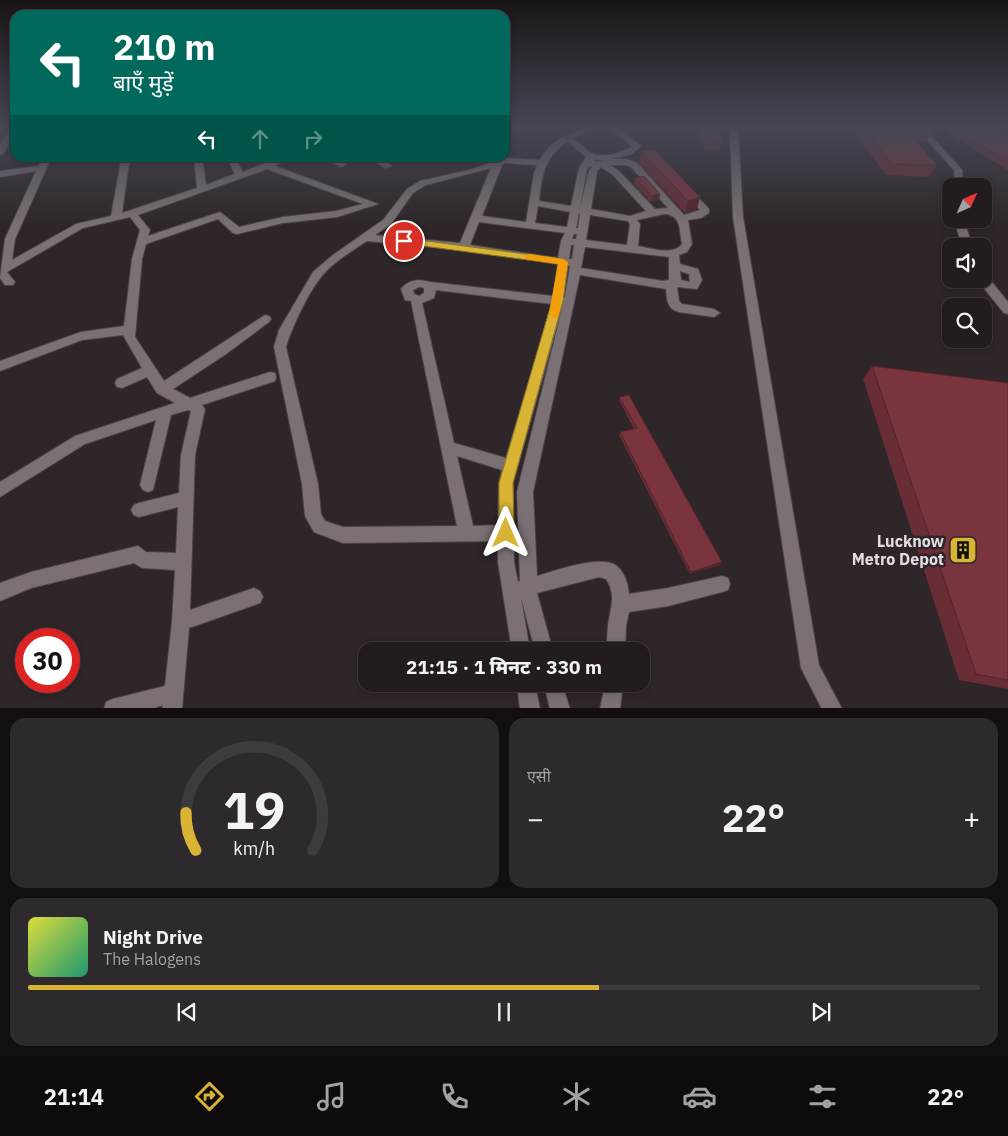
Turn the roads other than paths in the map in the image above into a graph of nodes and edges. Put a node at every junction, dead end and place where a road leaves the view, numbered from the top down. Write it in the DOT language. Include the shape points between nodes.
graph roads {
  1 [pos="518,161"];
  2 [pos="602,161"];
  3 [pos="734,161"];
  4 [pos="950,161"];
  5 [pos="44,162"];
  6 [pos="125,162"];
  7 [pos="199,162"];
  8 [pos="233,162"];
  9 [pos="276,162"];
  10 [pos="336,162"];
  11 [pos="381,162"];
  12 [pos="599,162"];
  13 [pos="627,162"];
  14 [pos="498,163"];
  15 [pos="543,163"];
  16 [pos="342,164"];
  17 [pos="267,166"];
  18 [pos="388,166"];
  19 [pos="41,168"];
  20 [pos="0,174"];
  21 [pos="240,175"];
  22 [pos="958,178"];
  23 [pos="680,184"];
  24 [pos="202,188"];
  25 [pos="534,202"];
  26 [pos="580,210"];
  27 [pos="651,211"];
  28 [pos="132,214"];
  29 [pos="680,216"];
  30 [pos="116,218"];
  31 [pos="475,218"];
  32 [pos="631,219"];
  33 [pos="530,226"];
  34 [pos="364,237"];
  35 [pos="575,237"];
  36 [pos="5,240"];
  37 [pos="142,242"];
  38 [pos="464,247"];
  39 [pos="632,250"];
  40 [pos="673,254"];
  41 [pos="572,265"];
  42 [pos="675,266"];
  43 [pos="2,270"];
  44 [pos="9,282"];
  45 [pos="672,284"];
  46 [pos="990,288"];
  47 [pos="563,301"];
  48 [pos="1008,310"];
  49 [pos="714,313"];
  50 [pos="265,319"];
  51 [pos="130,330"];
  52 [pos="555,334"];
  53 [pos="0,366"];
  54 [pos="150,370"];
  55 [pos="270,377"];
  56 [pos="122,383"];
  57 [pos="162,389"];
  58 [pos="189,404"];
  59 [pos="164,412"];
  60 [pos="448,447"];
  61 [pos="511,466"];
  62 [pos="148,486"];
  63 [pos="0,490"];
  64 [pos="186,498"];
  65 [pos="139,510"];
  66 [pos="506,512"];
  67 [pos="526,513"];
  68 [pos="506,533"];
  69 [pos="467,534"];
  70 [pos="184,562"];
  71 [pos="722,584"];
  72 [pos="529,588"];
  73 [pos="0,592"];
  74 [pos="511,592"];
  75 [pos="254,597"];
  76 [pos="622,604"];
  77 [pos="181,622"];
  78 [pos="519,642"];
  79 [pos="542,642"];
  80 [pos="616,642"];
  81 [pos="527,692"];
  82 [pos="555,692"];
  83 [pos="613,692"];
  84 [pos="173,701"];
  85 [pos="114,708"];
  86 [pos="530,708"];
  87 [pos="560,708"];
  88 [pos="610,708"];
  89 [pos="834,708"];
  1 -- 15 [label="street"];
  2 -- 12 [label="street"];
  3 -- 89 [label="street" via="738,217 810,668"];
  4 -- 22 [label="street" via="958,170"];
  5 -- 19 [label="street"];
  6 -- 30 [label="street"];
  7 -- 24 [label="street"];
  8 -- 21 [label="street"];
  9 -- 17 [label="street"];
  10 -- 16 [label="street"];
  11 -- 18 [label="street"];
  12 -- 13 [label="street"];
  12 -- 26 [label="street" via="583,168"];
  12 -- 27 [label="street" via="616,172"];
  13 -- 29 [label="street" via="634,165"];
  14 -- 31 [label="street"];
  14 -- 34 [label="street" via="423,183 410,191 387,222"];
  15 -- 25 [label="street" via="538,173"];
  17 -- 21 [label="street"];
  17 -- 37 [label="street" via="374,204 337,214 282,220 237,231 220,215"];
  19 -- 20 [label="street"];
  19 -- 36 [label="street"];
  21 -- 24 [label="street"];
  23 -- 29 [label="street" via="706,211 698,216"];
  24 -- 28 [label="street"];
  25 -- 26 [label="street"];
  25 -- 33 [label="street"];
  26 -- 32 [label="street"];
  26 -- 35 [label="street"];
  27 -- 29 [label="street"];
  27 -- 32 [label="street"];
  28 -- 30 [label="street"];
  28 -- 37 [label="street" via="145,230"];
  29 -- 40 [label="street" via="687,244"];
  30 -- 43 [label="street" via="80,226"];
  31 -- 33 [label="street"];
  31 -- 38 [label="street"];
  32 -- 39 [label="street" via="635,224"];
  33 -- 35 [label="street"];
  34 -- 38 [label="street"];
  34 -- 69 [label="street" via="317,275 284,330 280,346 310,484 313,516 320,528 343,535"];
  35 -- 39 [label="street"];
  35 -- 41 [label="street"];
  36 -- 43 [label="street"];
  37 -- 51 [label="street"];
  38 -- 41 [label="street"];
  39 -- 40 [label="street"];
  40 -- 42 [label="street"];
  41 -- 45 [label="street"];
  41 -- 47 [label="street"];
  42 -- 45 [label="street" via="675,282"];
  42 -- 45 [label="street" via="694,272 696,280 693,286"];
  43 -- 44 [label="street"];
  45 -- 49 [label="street" via="673,303 679,308"];
  46 -- 48 [label="street"];
  47 -- 52 [label="street"];
  47 -- 60 [label="street" via="419,283 409,287 407,295 416,300"];
  50 -- 57 [label="street"];
  51 -- 53 [label="street" via="81,336"];
  51 -- 54 [label="street" via="129,337"];
  52 -- 61 [label="street"];
  52 -- 67 [label="street" via="525,492"];
  54 -- 56 [label="street"];
  54 -- 57 [label="street"];
  55 -- 58 [label="street"];
  57 -- 58 [label="street"];
  58 -- 59 [label="street"];
  58 -- 64 [label="street" via="198,409 188,455"];
  59 -- 62 [label="street"];
  59 -- 63 [label="street" via="80,440"];
  60 -- 61 [label="street"];
  60 -- 69 [label="street"];
  61 -- 66 [label="street" via="506,483"];
  64 -- 65 [label="street"];
  64 -- 70 [label="street"];
  66 -- 67 [label="street"];
  66 -- 68 [label="street"];
  67 -- 72 [label="street"];
  68 -- 69 [label="street"];
  68 -- 74 [label="street"];
  70 -- 73 [label="street" via="142,560 138,554 31,580"];
  70 -- 77 [label="street"];
  71 -- 76 [label="street"];
  72 -- 74 [label="street"];
  72 -- 76 [label="street" via="599,570 611,572 619,583"];
  72 -- 79 [label="street"];
  74 -- 78 [label="street"];
  75 -- 77 [label="street"];
  76 -- 80 [label="street"];
  77 -- 84 [label="street"];
  81 -- 86 [label="street"];
  82 -- 87 [label="street"];
  83 -- 88 [label="street"];
  84 -- 85 [label="street"];
}
